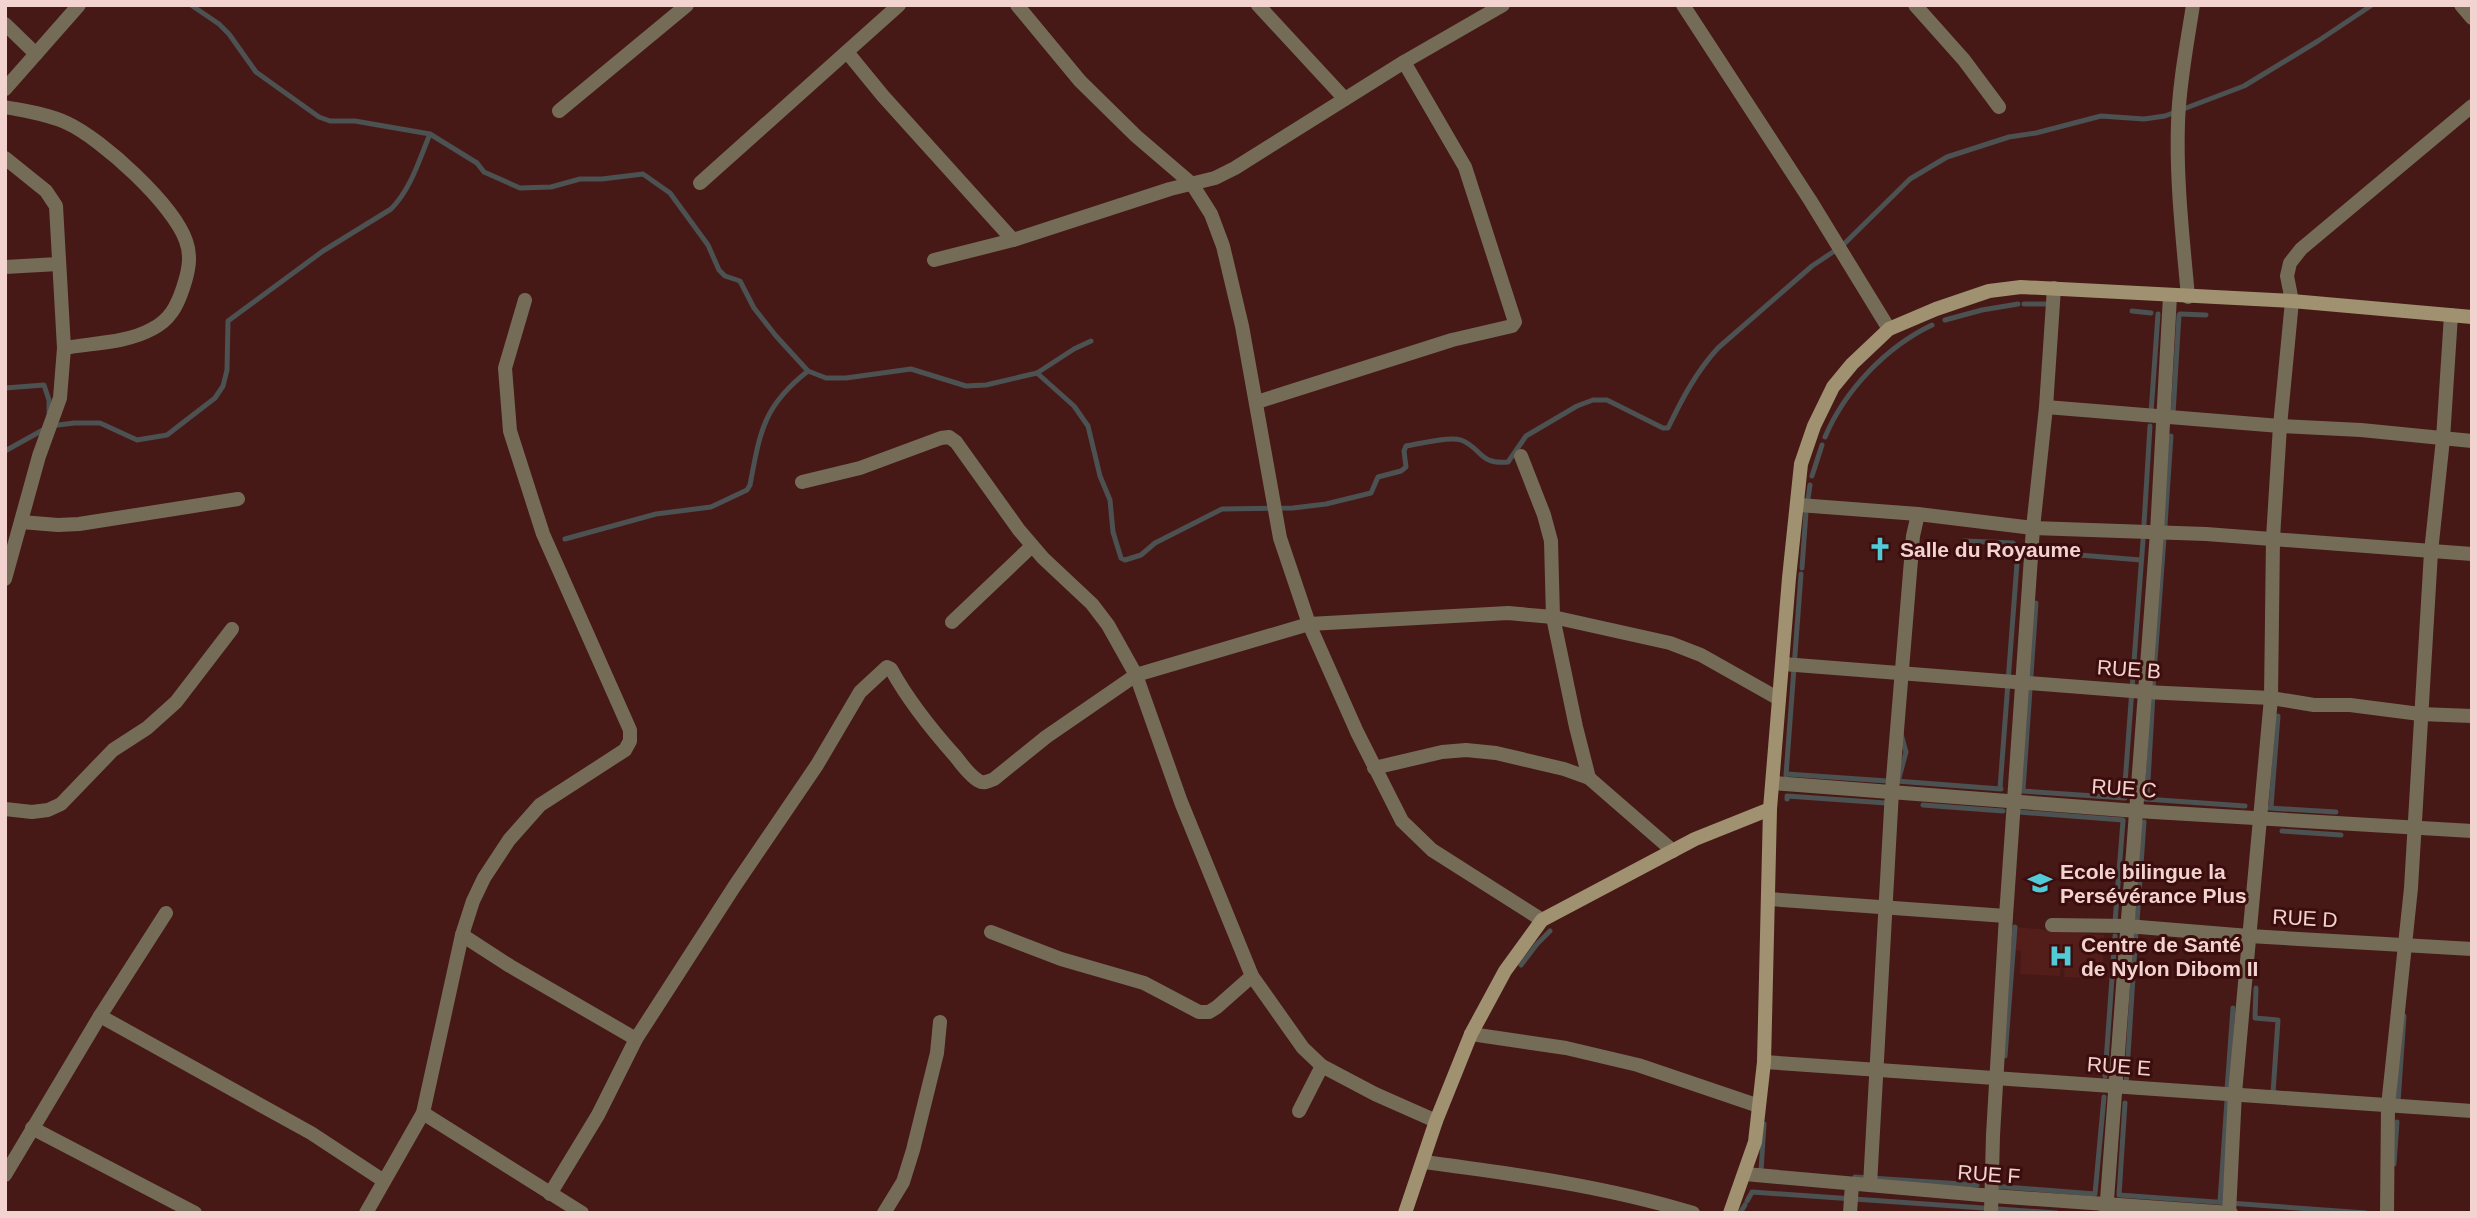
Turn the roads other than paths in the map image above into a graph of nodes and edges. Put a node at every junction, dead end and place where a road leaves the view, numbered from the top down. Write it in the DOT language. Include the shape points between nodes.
graph roads {
  1 [pos="79,5"];
  2 [pos="687,5"];
  3 [pos="899,5"];
  4 [pos="1017,5"];
  5 [pos="1258,5"];
  6 [pos="1503,5"];
  7 [pos="1683,5"];
  8 [pos="1915,5"];
  9 [pos="2193,5"];
  10 [pos="2461,5"];
  11 [pos="2472,18"];
  12 [pos="5,24"];
  13 [pos="848,52"];
  14 [pos="36,54"];
  15 [pos="1404,62"];
  16 [pos="5,89"];
  17 [pos="1344,98"];
  18 [pos="2472,106"];
  19 [pos="5,107"];
  20 [pos="1999,107"];
  21 [pos="559,111"];
  22 [pos="5,158"];
  23 [pos="700,183"];
  24 [pos="1192,184"];
  25 [pos="1013,240"];
  26 [pos="934,260"];
  27 [pos="58,264"];
  28 [pos="5,267"];
  29 [pos="2054,288"];
  30 [pos="2171,296"];
  31 [pos="2188,297"];
  32 [pos="525,300"];
  33 [pos="2292,301"];
  34 [pos="2451,315"];
  35 [pos="2472,317"];
  36 [pos="1889,329"];
  37 [pos="64,348"];
  38 [pos="1257,402"];
  39 [pos="2046,407"];
  40 [pos="2164,416"];
  41 [pos="2280,426"];
  42 [pos="2443,439"];
  43 [pos="2472,441"];
  44 [pos="1521,456"];
  45 [pos="802,482"];
  46 [pos="238,499"];
  47 [pos="1799,505"];
  48 [pos="1917,514"];
  49 [pos="21,522"];
  50 [pos="2033,528"];
  51 [pos="2157,532"];
  52 [pos="2273,538"];
  53 [pos="1032,546"];
  54 [pos="2431,552"];
  55 [pos="2472,554"];
  56 [pos="5,579"];
  57 [pos="1553,617"];
  58 [pos="952,622"];
  59 [pos="1309,624"];
  60 [pos="232,629"];
  61 [pos="1783,664"];
  62 [pos="1136,674"];
  63 [pos="1903,674"];
  64 [pos="2022,683"];
  65 [pos="2145,692"];
  66 [pos="2271,698"];
  67 [pos="1779,699"];
  68 [pos="2420,714"];
  69 [pos="2472,716"];
  70 [pos="1374,768"];
  71 [pos="1590,778"];
  72 [pos="1773,783"];
  73 [pos="1892,791"];
  74 [pos="2014,800"];
  75 [pos="5,809"];
  76 [pos="1770,809"];
  77 [pos="2137,811"];
  78 [pos="2262,817"];
  79 [pos="2414,827"];
  80 [pos="2472,831"];
  81 [pos="1673,850"];
  82 [pos="1769,899"];
  83 [pos="1886,909"];
  84 [pos="166,913"];
  85 [pos="2006,916"];
  86 [pos="1542,920"];
  87 [pos="2052,925"];
  88 [pos="2127,926"];
  89 [pos="991,932"];
  90 [pos="462,935"];
  91 [pos="2249,936"];
  92 [pos="2404,944"];
  93 [pos="2472,948"];
  94 [pos="1252,976"];
  95 [pos="100,1016"];
  96 [pos="940,1022"];
  97 [pos="1471,1034"];
  98 [pos="636,1039"];
  99 [pos="1764,1062"];
  100 [pos="1321,1066"];
  101 [pos="1878,1070"];
  102 [pos="1998,1077"];
  103 [pos="2116,1087"];
  104 [pos="2235,1093"];
  105 [pos="1759,1106"];
  106 [pos="2388,1106"];
  107 [pos="1299,1111"];
  108 [pos="2472,1111"];
  109 [pos="422,1114"];
  110 [pos="1436,1121"];
  111 [pos="32,1128"];
  112 [pos="1423,1162"];
  113 [pos="1745,1174"];
  114 [pos="5,1175"];
  115 [pos="384,1181"];
  116 [pos="1852,1185"];
  117 [pos="1870,1185"];
  118 [pos="550,1194"];
  119 [pos="1993,1196"];
  120 [pos="2106,1208"];
  121 [pos="195,1213"];
  122 [pos="366,1213"];
  123 [pos="582,1213"];
  124 [pos="884,1213"];
  125 [pos="1405,1213"];
  126 [pos="1693,1213"];
  127 [pos="1730,1213"];
  128 [pos="1850,1213"];
  129 [pos="1991,1213"];
  130 [pos="2229,1213"];
  131 [pos="2387,1213"];
  1 -- 14 [label="street"];
  2 -- 21 [label="street"];
  3 -- 13 [label="street"];
  4 -- 24 [label="street" via="1080,81"];
  5 -- 17 [label="street"];
  6 -- 15 [label="street"];
  7 -- 36 [label="street"];
  8 -- 20 [label="street"];
  9 -- 31 [label="street" via="2178,125"];
  10 -- 11 [label="street"];
  12 -- 14 [label="street"];
  13 -- 23 [label="street"];
  13 -- 25 [label="street"];
  14 -- 16 [label="street"];
  15 -- 17 [label="street"];
  15 -- 38 [label="street" via="1465,167 1515,322"];
  17 -- 24 [label="street" via="1235,168"];
  18 -- 33 [label="street" via="2301,250 2290,262 2287,276"];
  19 -- 37 [label="street" via="66,122 118,157 186,241 187,276 168,319 151,330 123,338"];
  22 -- 27 [label="street" via="46,191 55,206"];
  24 -- 25 [label="street"];
  24 -- 38 [label="street" via="1211,214 1223,246"];
  25 -- 26 [label="street"];
  27 -- 28 [label="street"];
  27 -- 37 [label="street"];
  29 -- 30 [label="main road"];
  29 -- 36 [label="main road" via="2021,286 1989,291"];
  29 -- 39 [label="street"];
  30 -- 31 [label="main road"];
  30 -- 40 [label="street"];
  31 -- 33 [label="main road"];
  32 -- 90 [label="street" via="505,368 510,430 543,534 623,711 630,741 625,750 540,805 509,840 484,878"];
  33 -- 34 [label="main road"];
  33 -- 41 [label="street"];
  34 -- 35 [label="main road"];
  34 -- 42 [label="street"];
  36 -- 47 [label="main road" via="1833,387 1801,464"];
  37 -- 49 [label="street" via="60,398"];
  38 -- 59 [label="street" via="1280,538"];
  39 -- 40 [label="street"];
  39 -- 50 [label="street"];
  40 -- 41 [label="street"];
  40 -- 51 [label="street"];
  41 -- 42 [label="street"];
  41 -- 52 [label="street"];
  42 -- 43 [label="street"];
  42 -- 54 [label="street"];
  44 -- 57 [label="street" via="1551,541"];
  45 -- 53 [label="street" via="860,468 949,437"];
  46 -- 49 [label="street" via="79,524"];
  47 -- 48 [label="street"];
  47 -- 61 [label="main road"];
  48 -- 50 [label="street"];
  48 -- 63 [label="street"];
  49 -- 56 [label="street"];
  50 -- 51 [label="street"];
  50 -- 64 [label="street"];
  51 -- 52 [label="street"];
  51 -- 65 [label="street"];
  52 -- 54 [label="street"];
  52 -- 66 [label="street"];
  53 -- 58 [label="street"];
  53 -- 62 [label="street" via="1092,604"];
  54 -- 55 [label="street"];
  54 -- 68 [label="street"];
  57 -- 59 [label="street" via="1508,613"];
  57 -- 67 [label="street" via="1670,643"];
  57 -- 71 [label="street"];
  59 -- 62 [label="street"];
  59 -- 70 [label="street"];
  60 -- 75 [label="street" via="176,702 113,750 61,804 32,812"];
  61 -- 63 [label="street, RUE B"];
  61 -- 67 [label="main road"];
  62 -- 94 [label="street" via="1181,802"];
  62 -- 98 [label="street" via="985,783 972,775 927,725 891,669 883,669 860,692"];
  63 -- 64 [label="street, RUE B"];
  63 -- 73 [label="street"];
  64 -- 65 [label="street, RUE B"];
  64 -- 74 [label="street"];
  65 -- 66 [label="street, RUE B"];
  65 -- 77 [label="street"];
  66 -- 68 [label="street, RUE B"];
  66 -- 78 [label="street"];
  67 -- 72 [label="main road"];
  68 -- 69 [label="street, RUE B"];
  68 -- 79 [label="street"];
  70 -- 71 [label="street" via="1466,750 1508,755"];
  70 -- 86 [label="street" via="1402,821 1432,850"];
  71 -- 81 [label="street"];
  72 -- 73 [label="street, RUE C"];
  72 -- 76 [label="main road"];
  73 -- 74 [label="street, RUE C"];
  73 -- 83 [label="street"];
  74 -- 77 [label="street, RUE C"];
  74 -- 85 [label="street"];
  76 -- 81 [label="main road"];
  76 -- 82 [label="main road"];
  77 -- 78 [label="street, RUE C"];
  77 -- 88 [label="street"];
  78 -- 79 [label="street, RUE C"];
  78 -- 91 [label="street"];
  79 -- 80 [label="street, RUE C"];
  79 -- 92 [label="street"];
  81 -- 86 [label="main road"];
  82 -- 83 [label="street"];
  82 -- 99 [label="main road"];
  83 -- 85 [label="street"];
  83 -- 101 [label="street"];
  84 -- 95 [label="street"];
  85 -- 102 [label="street"];
  86 -- 97 [label="main road" via="1505,971"];
  87 -- 88 [label="street, RUE D"];
  88 -- 91 [label="street, RUE D"];
  88 -- 103 [label="street"];
  89 -- 94 [label="street" via="1060,959 1144,983 1199,1012 1217,1007"];
  90 -- 98 [label="street"];
  90 -- 109 [label="street"];
  91 -- 92 [label="street, RUE D"];
  91 -- 104 [label="street"];
  92 -- 93 [label="street, RUE D"];
  92 -- 106 [label="street"];
  94 -- 100 [label="street"];
  95 -- 111 [label="street"];
  95 -- 115 [label="street" via="311,1133"];
  96 -- 124 [label="street" via="913,1150 903,1182"];
  97 -- 105 [label="street" via="1566,1048 1638,1065"];
  97 -- 110 [label="main road"];
  98 -- 118 [label="street" via="598,1115"];
  99 -- 101 [label="street, RUE E"];
  99 -- 105 [label="main road"];
  100 -- 107 [label="street"];
  100 -- 110 [label="street"];
  101 -- 102 [label="street, RUE E"];
  101 -- 117 [label="street"];
  102 -- 103 [label="street, RUE E"];
  102 -- 119 [label="street"];
  103 -- 104 [label="street, RUE E"];
  103 -- 120 [label="street"];
  104 -- 106 [label="street, RUE E"];
  104 -- 130 [label="street"];
  105 -- 113 [label="main road"];
  106 -- 108 [label="street, RUE E"];
  106 -- 131 [label="street"];
  109 -- 115 [label="street"];
  109 -- 118 [label="street"];
  110 -- 112 [label="main road"];
  111 -- 114 [label="street"];
  111 -- 121 [label="street"];
  112 -- 125 [label="main road"];
  112 -- 126 [label="street" via="1544,1178"];
  113 -- 116 [label="street, RUE F"];
  113 -- 127 [label="main road"];
  115 -- 122 [label="street"];
  116 -- 117 [label="street, RUE F"];
  116 -- 128 [label="street"];
  117 -- 119 [label="street, RUE F"];
  118 -- 123 [label="street"];
  119 -- 120 [label="street, RUE F"];
  119 -- 129 [label="street"];
  120 -- 130 [label="street, RUE F"];
}
